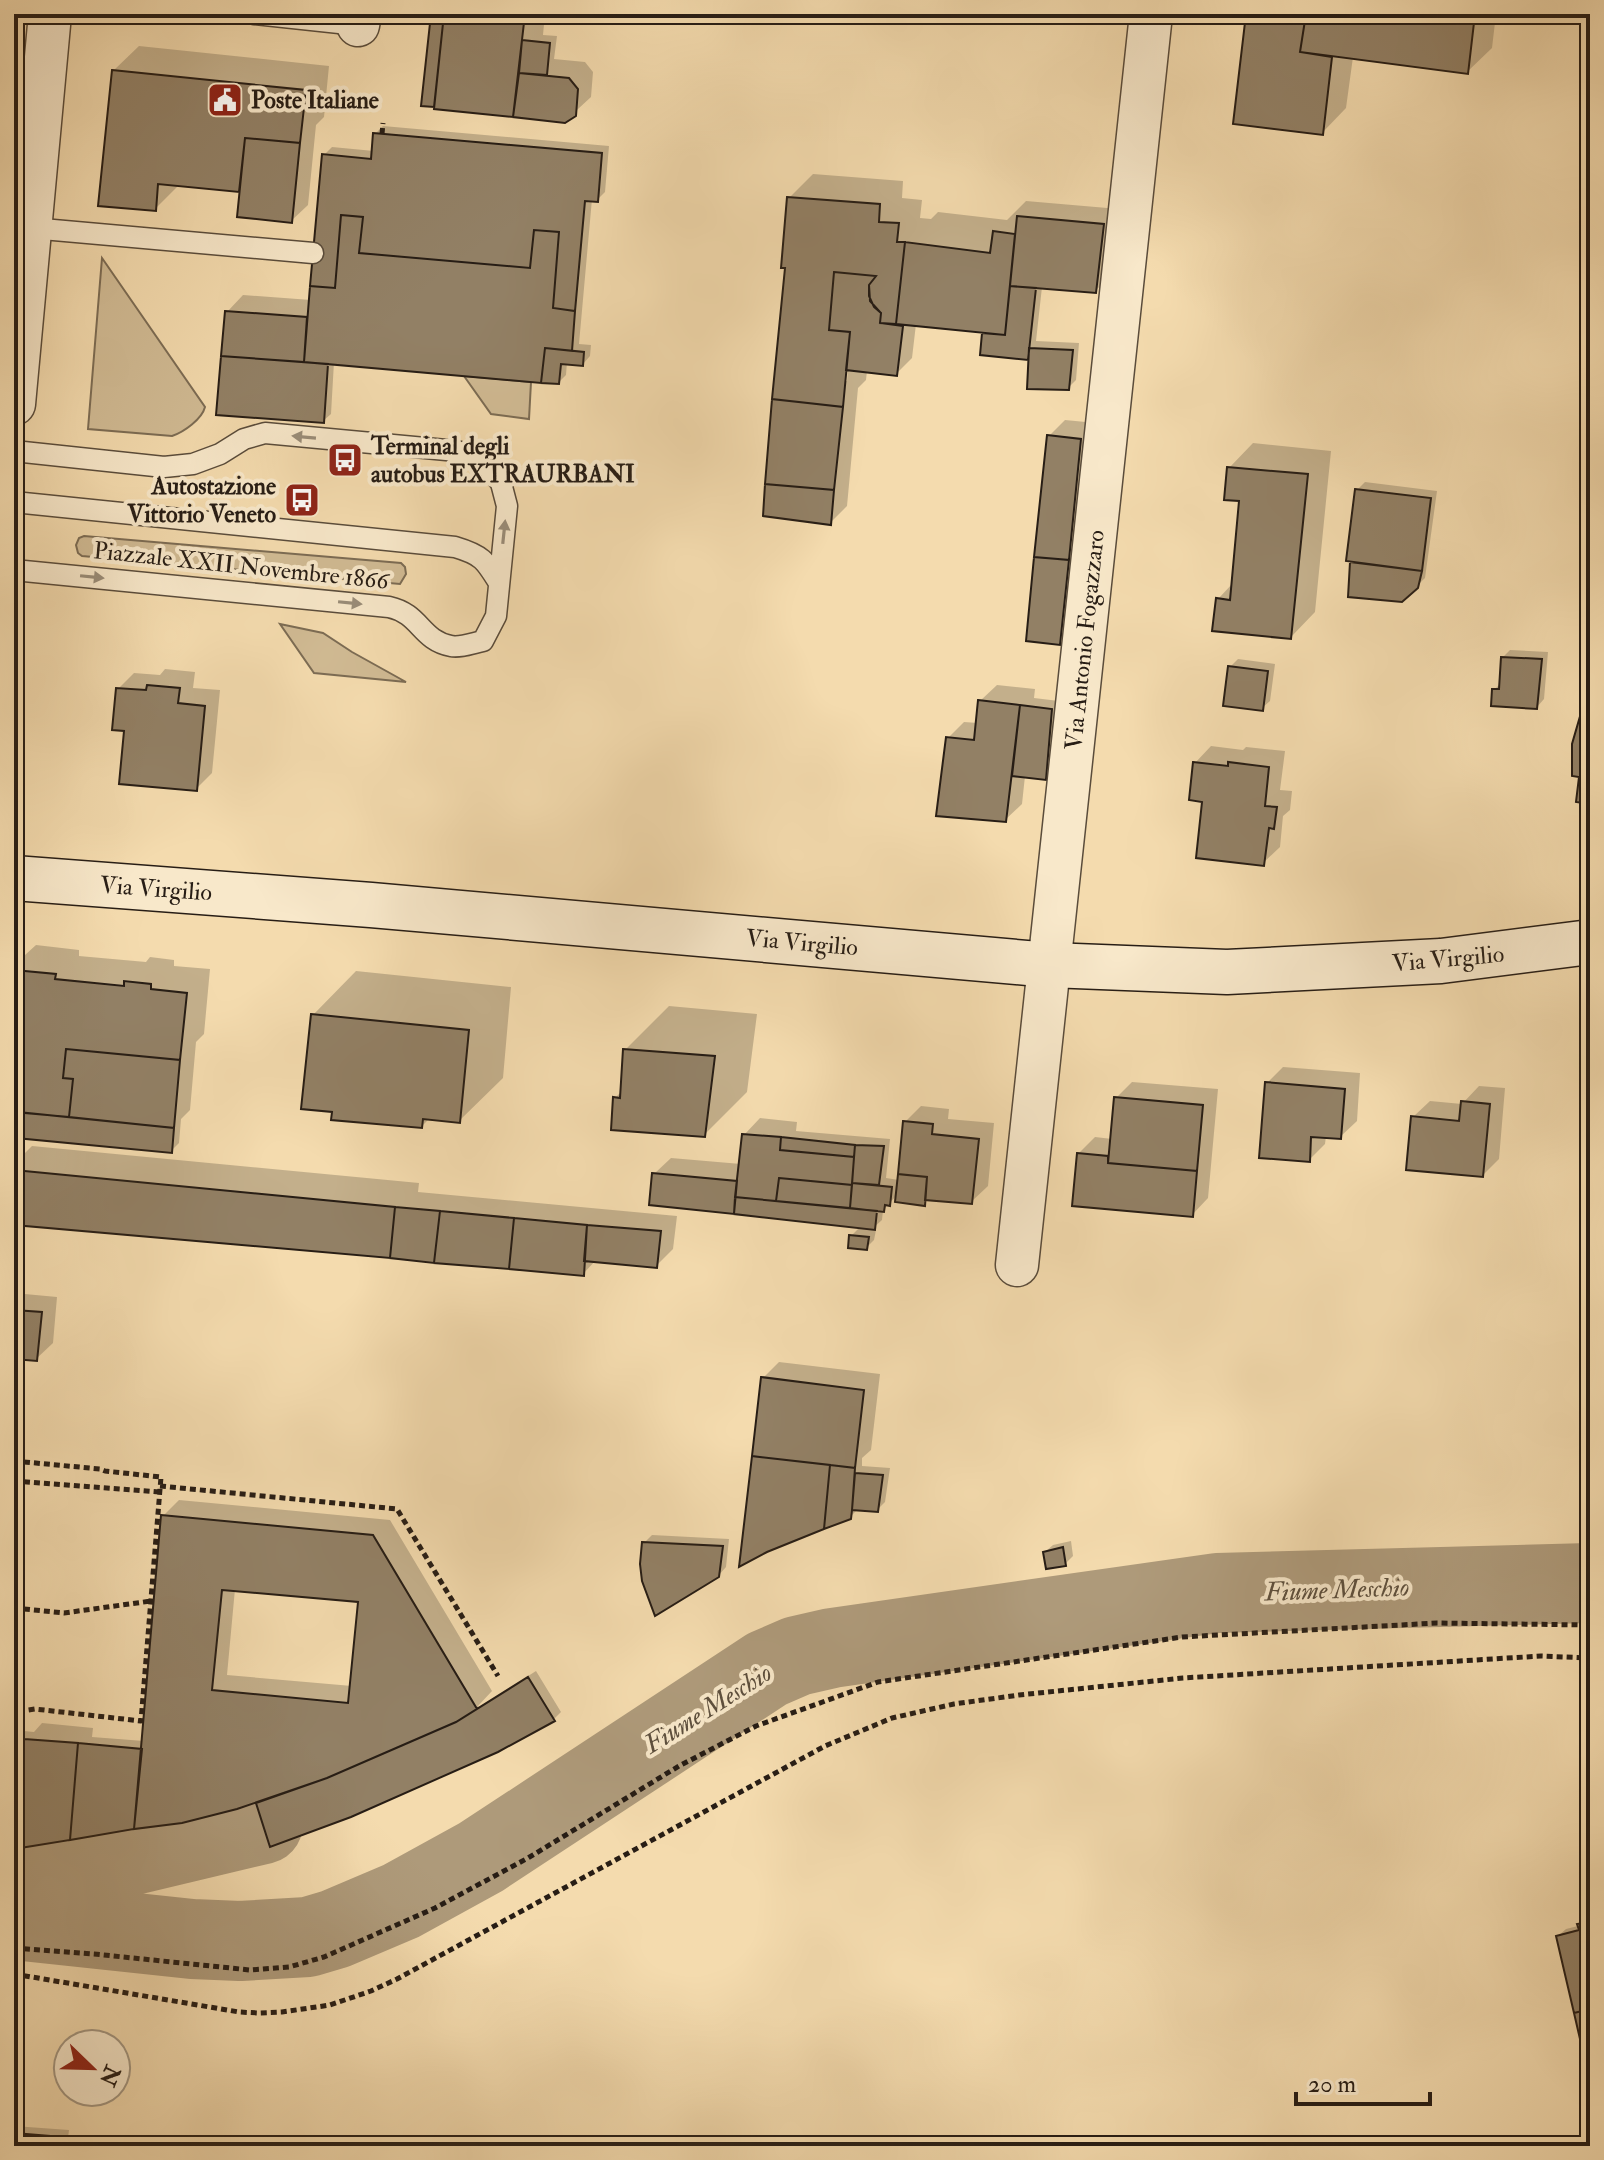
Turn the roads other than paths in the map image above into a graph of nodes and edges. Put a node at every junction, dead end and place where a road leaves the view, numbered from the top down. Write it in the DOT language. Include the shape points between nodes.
graph roads {
  1 [pos="50,14"];
  2 [pos="254,14"];
  3 [pos="1151,14"];
  4 [pos="359,20"];
  5 [pos="31,228"];
  6 [pos="313,253"];
  7 [pos="14,404"];
  8 [pos="14,451"];
  9 [pos="14,502"];
  10 [pos="14,570"];
  11 [pos="499,583"];
  12 [pos="14,878"];
  13 [pos="1590,942"];
  14 [pos="1050,965"];
  15 [pos="1017,1265"];
  1 -- 5 [label="street"];
  2 -- 4 [label="lane"];
  3 -- 14 [label="street, Via Antonio Fogazzaro"];
  5 -- 6 [label="lane"];
  5 -- 7 [label="street"];
  11 -- 8 [label="lane, Piazzale XXII Novembre 1866, one-way" via="507,506 501,483 483,461 457,451 265,433 193,464 164,467"];
  9 -- 11 [label="lane, Piazzale XXII Novembre 1866" via="455,547 475,553"];
  10 -- 11 [label="lane, Piazzale XXII Novembre 1866, one-way" via="389,607 415,619 426,636 453,647 483,641 496,616"];
  12 -- 14 [label="main road, Via Virgilio"];
  13 -- 14 [label="main road, Via Virgilio" via="1441,961 1243,971"];
  14 -- 15 [label="street, Via Antonio Fogazzaro"];
}
